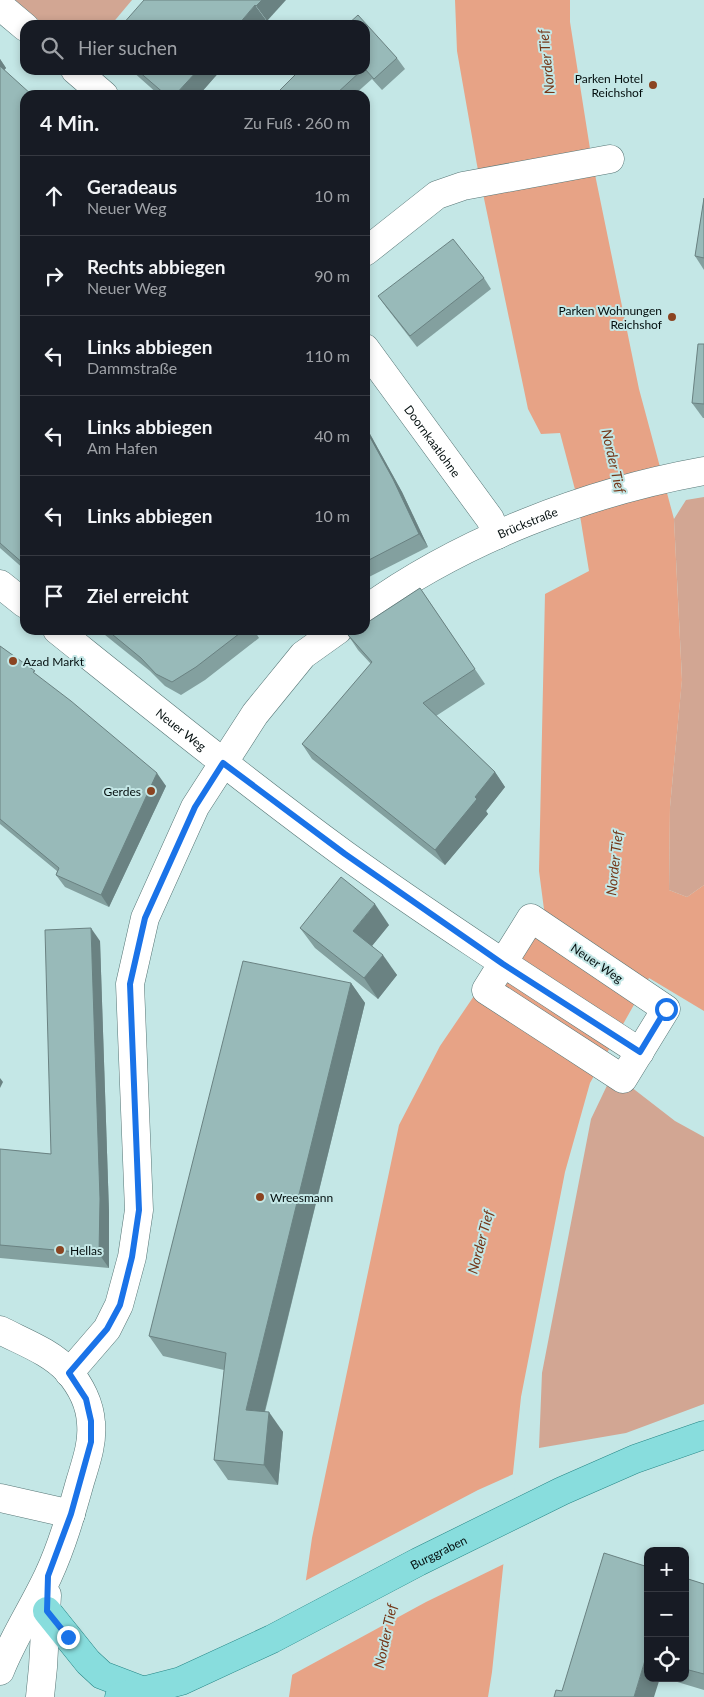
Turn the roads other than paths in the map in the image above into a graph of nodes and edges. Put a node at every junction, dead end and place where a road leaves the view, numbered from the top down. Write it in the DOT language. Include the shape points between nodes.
graph roads {
  1 [pos="0,6"];
  2 [pos="20,23"];
  3 [pos="81,75"];
  4 [pos="98,90"];
  5 [pos="610,159"];
  6 [pos="370,248"];
  7 [pos="370,355"];
  8 [pos="704,471"];
  9 [pos="497,535"];
  10 [pos="0,584"];
  11 [pos="20,600"];
  12 [pos="370,606"];
  13 [pos="64,635"];
  14 [pos="331,635"];
  15 [pos="223,763"];
  16 [pos="503,964"];
  17 [pos="0,1330"];
  18 [pos="69,1373"];
  19 [pos="704,1435"];
  20 [pos="0,1498"];
  21 [pos="71,1514"];
  22 [pos="48,1576"];
  23 [pos="47,1611"];
  24 [pos="0,1671"];
  25 [pos="151,1691"];
  26 [pos="40,1697"];
  1 -- 2 [label="street"];
  3 -- 4 [label="street"];
  5 -- 6 [label="street" via="463,186 437,195"];
  7 -- 9 [label="street, Doornkaatlohne" via="490,519"];
  8 -- 9 [label="street, Brückstraße" via="587,500"];
  9 -- 12 [label="street, Brückstraße" via="442,562"];
  10 -- 11 [label="street"];
  13 -- 15 [label="street, Neuer Weg"];
  14 -- 15 [label="street" via="303,655 255,714"];
  15 -- 16 [label="street, Neuer Weg" via="345,854"];
  15 -- 18 [label="street" via="195,807 145,918 130,984 139,1210 132,1257 120,1305 107,1329"];
  16 -- 16 [label="street, Neuer Weg" via="640,1052 666,1009 531,918"];
  17 -- 18 [label="street" via="46,1354"];
  18 -- 21 [label="street" via="86,1399 91,1428 91,1442"];
  19 -- 25 [label="main road, Burggraben" via="635,1459 562,1491 272,1639"];
  20 -- 21 [label="street"];
  21 -- 22 [label="street"];
  22 -- 23 [label="street"];
  22 -- 24 [label="street"];
  23 -- 25 [label="main road" via="88,1662 102,1674"];
  23 -- 26 [label="street"];
}
